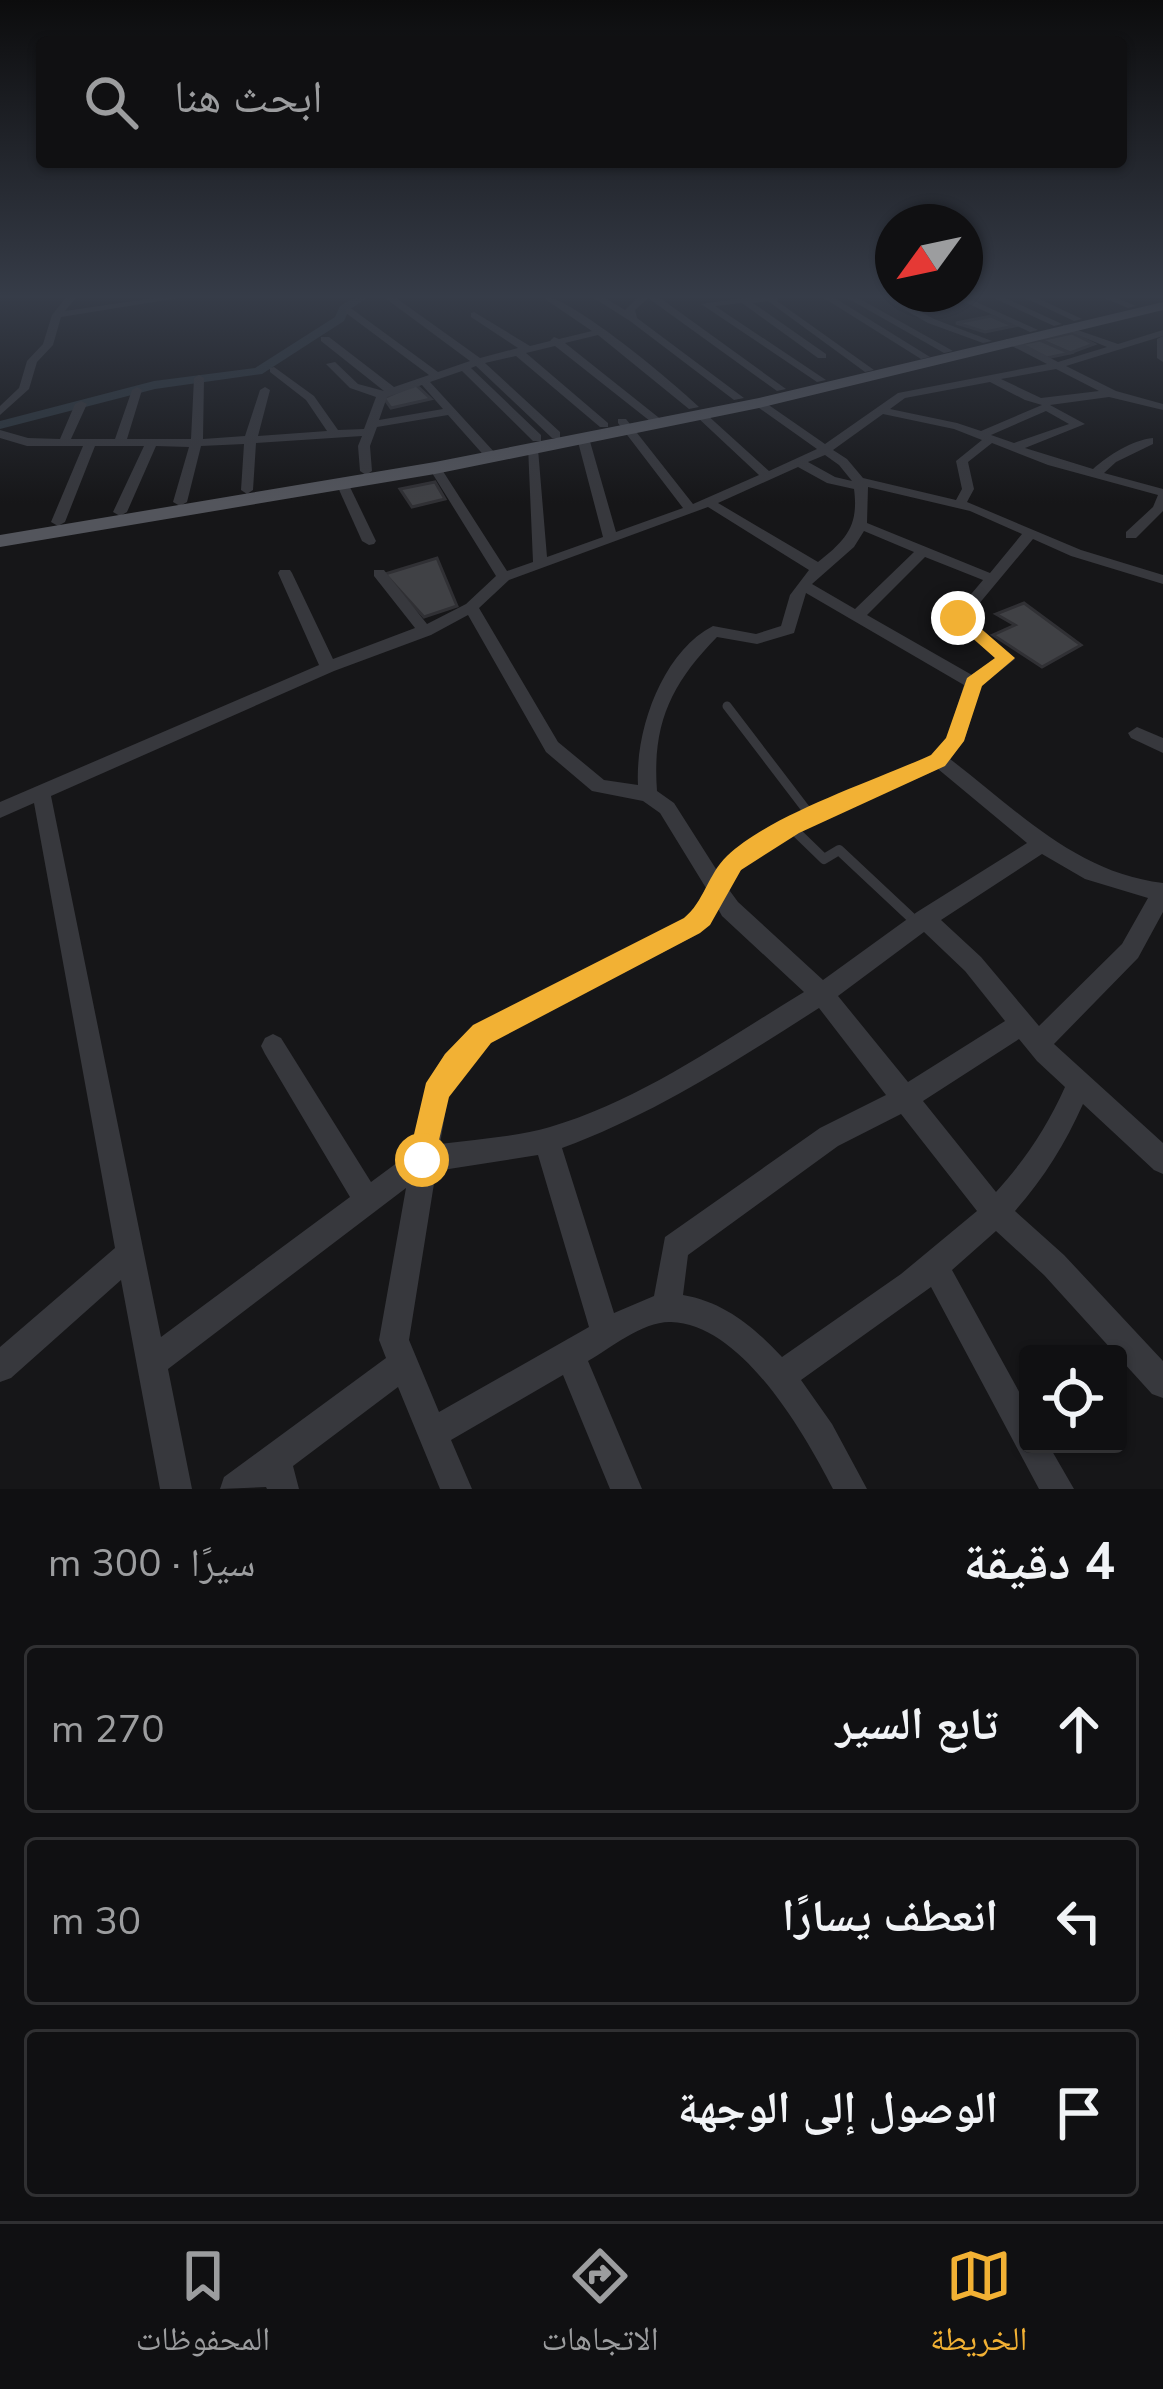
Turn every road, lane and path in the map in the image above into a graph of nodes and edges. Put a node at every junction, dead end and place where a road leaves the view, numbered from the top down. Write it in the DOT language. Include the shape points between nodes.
graph roads {
  1 [pos="31,364"];
  2 [pos="331,364"];
  3 [pos="354,364"];
  4 [pos="414,364"];
  5 [pos="469,364"];
  6 [pos="480,364"];
  7 [pos="541,364"];
  8 [pos="585,364"];
  9 [pos="639,364"];
  10 [pos="697,364"];
  11 [pos="744,364"];
  12 [pos="798,364"];
  13 [pos="864,364"];
  14 [pos="902,364"];
  15 [pos="1052,364"];
  16 [pos="1060,364"];
  17 [pos="463,366"];
  18 [pos="1055,366"];
  19 [pos="274,370"];
  20 [pos="877,371"];
  21 [pos="429,377"];
  22 [pos="199,378"];
  23 [pos="993,379"];
  24 [pos="821,380"];
  25 [pos="781,389"];
  26 [pos="137,390"];
  27 [pos="265,390"];
  28 [pos="386,392"];
  29 [pos="915,392"];
  30 [pos="1113,394"];
  31 [pos="738,398"];
  32 [pos="81,404"];
  33 [pos="759,404"];
  34 [pos="1045,407"];
  35 [pos="1163,407"];
  36 [pos="881,410"];
  37 [pos="697,411"];
  38 [pos="0,412"];
  39 [pos="452,412"];
  40 [pos="655,419"];
  41 [pos="618,425"];
  42 [pos="372,428"];
  43 [pos="0,434"];
  44 [pos="335,434"];
  45 [pos="986,437"];
  46 [pos="583,438"];
  47 [pos="542,440"];
  48 [pos="250,441"];
  49 [pos="64,442"];
  50 [pos="90,442"];
  51 [pos="120,442"];
  52 [pos="152,442"];
  53 [pos="197,442"];
  54 [pos="1149,442"];
  55 [pos="1013,448"];
  56 [pos="825,450"];
  57 [pos="489,453"];
  58 [pos="797,461"];
  59 [pos="435,468"];
  60 [pos="366,471"];
  61 [pos="765,474"];
  62 [pos="1094,475"];
  63 [pos="342,483"];
  64 [pos="861,484"];
  65 [pos="247,490"];
  66 [pos="1163,495"];
  67 [pos="179,502"];
  68 [pos="708,502"];
  69 [pos="960,504"];
  70 [pos="691,510"];
  71 [pos="120,512"];
  72 [pos="58,522"];
  73 [pos="858,524"];
  74 [pos="1030,534"];
  75 [pos="1131,535"];
  76 [pos="0,536"];
  77 [pos="610,539"];
  78 [pos="369,541"];
  79 [pos="924,550"];
  80 [pos="540,561"];
  81 [pos="820,570"];
  82 [pos="285,573"];
  83 [pos="379,573"];
  84 [pos="504,577"];
  85 [pos="1161,577"];
  86 [pos="990,578"];
  87 [pos="803,585"];
  88 [pos="471,607"];
  89 [pos="859,614"];
  90 [pos="425,631"];
  91 [pos="328,667"];
  92 [pos="974,682"];
  93 [pos="727,706"];
  94 [pos="1137,733"];
  95 [pos="1163,746"];
  96 [pos="938,760"];
  97 [pos="41,791"];
  98 [pos="648,794"];
  99 [pos="0,810"];
  100 [pos="801,821"];
  101 [pos="1039,846"];
  102 [pos="716,891"];
  103 [pos="1163,893"];
  104 [pos="921,921"];
  105 [pos="1154,926"];
  106 [pos="822,994"];
  107 [pos="1029,1034"];
  108 [pos="273,1046"];
  109 [pos="1079,1083"];
  110 [pos="904,1099"];
  111 [pos="547,1141"];
  112 [pos="422,1160"];
  113 [pos="1163,1161"];
  114 [pos="367,1201"];
  115 [pos="994,1211"];
  116 [pos="130,1254"];
  117 [pos="934,1265"];
  118 [pos="667,1307"];
  119 [pos="606,1334"];
  120 [pos="570,1355"];
  121 [pos="151,1364"];
  122 [pos="404,1364"];
  123 [pos="0,1367"];
  124 [pos="780,1376"];
  125 [pos="1163,1383"];
  126 [pos="1019,1423"];
  127 [pos="432,1433"];
  128 [pos="1036,1453"];
  129 [pos="279,1474"];
  130 [pos="176,1489"];
  131 [pos="236,1489"];
  132 [pos="456,1489"];
  133 [pos="626,1489"];
  134 [pos="851,1489"];
  135 [pos="1058,1489"];
  1 -- 38 [label="street" via="25,389"];
  2 -- 28 [label="street" via="354,386"];
  3 -- 28 [label="street"];
  4 -- 21 [label="street"];
  5 -- 17 [label="street"];
  6 -- 47 [label="street"];
  7 -- 41 [label="street"];
  8 -- 40 [label="street"];
  9 -- 37 [label="street"];
  10 -- 31 [label="street"];
  11 -- 25 [label="street"];
  12 -- 24 [label="street"];
  13 -- 20 [label="street"];
  14 -- 20 [label="main road"];
  15 -- 18 [label="street"];
  16 -- 18 [label="street"];
  17 -- 21 [label="street"];
  17 -- 47 [label="street"];
  18 -- 23 [label="street"];
  18 -- 30 [label="street"];
  19 -- 44 [label="street" via="310,398"];
  20 -- 24 [label="main road"];
  20 -- 29 [label="street"];
  20 -- 33 [label="main road"];
  21 -- 28 [label="street"];
  21 -- 39 [label="street"];
  22 -- 53 [label="street"];
  23 -- 29 [label="street"];
  23 -- 34 [label="street"];
  24 -- 25 [label="main road"];
  25 -- 31 [label="main road"];
  26 -- 51 [label="street"];
  27 -- 48 [label="street"];
  28 -- 42 [label="street"];
  29 -- 36 [label="street"];
  30 -- 34 [label="street"];
  30 -- 35 [label="street"];
  31 -- 37 [label="main road"];
  32 -- 49 [label="street"];
  33 -- 37 [label="main road"];
  33 -- 56 [label="street"];
  34 -- 45 [label="street"];
  34 -- 55 [label="street" via="1079,424"];
  36 -- 45 [label="street"];
  36 -- 56 [label="street"];
  37 -- 40 [label="main road"];
  37 -- 61 [label="street"];
  39 -- 42 [label="street"];
  39 -- 57 [label="street"];
  40 -- 41 [label="main road"];
  41 -- 46 [label="main road"];
  41 -- 47 [label="main road"];
  41 -- 70 [label="street"];
  42 -- 44 [label="street"];
  42 -- 60 [label="street"];
  43 -- 49 [label="street"];
  44 -- 48 [label="street"];
  45 -- 55 [label="street"];
  45 -- 69 [label="street" via="962,461 968,489"];
  46 -- 47 [label="main road"];
  46 -- 77 [label="street"];
  47 -- 57 [label="main road"];
  47 -- 80 [label="street"];
  48 -- 53 [label="street"];
  48 -- 65 [label="street"];
  49 -- 50 [label="street"];
  50 -- 51 [label="street"];
  50 -- 72 [label="street"];
  51 -- 52 [label="street"];
  52 -- 53 [label="street"];
  52 -- 71 [label="street"];
  53 -- 67 [label="street"];
  54 -- 62 [label="street"];
  55 -- 62 [label="street"];
  56 -- 58 [label="street"];
  56 -- 64 [label="street"];
  57 -- 59 [label="main road"];
  57 -- 60 [label="main road"];
  58 -- 61 [label="street"];
  58 -- 64 [label="street"];
  59 -- 63 [label="main road"];
  59 -- 84 [label="street"];
  60 -- 65 [label="main road"];
  61 -- 68 [label="street"];
  62 -- 66 [label="street"];
  63 -- 76 [label="main road"];
  63 -- 78 [label="street"];
  64 -- 69 [label="street"];
  64 -- 73 [label="street"];
  65 -- 67 [label="main road"];
  66 -- 75 [label="street"];
  67 -- 71 [label="main road"];
  68 -- 70 [label="street"];
  68 -- 81 [label="street"];
  69 -- 74 [label="street"];
  70 -- 77 [label="street"];
  71 -- 72 [label="main road"];
  72 -- 76 [label="main road"];
  73 -- 79 [label="street"];
  73 -- 81 [label="street" via="848,550"];
  74 -- 85 [label="street"];
  74 -- 86 [label="street"];
  77 -- 80 [label="street"];
  79 -- 86 [label="street"];
  79 -- 89 [label="street"];
  80 -- 84 [label="street"];
  81 -- 87 [label="street"];
  82 -- 91 [label="street"];
  83 -- 90 [label="street"];
  84 -- 88 [label="street"];
  86 -- 92 [label="street" via="958,621 1006,658"];
  87 -- 89 [label="street"];
  87 -- 98 [label="street" via="788,629 745,639 713,631 680,663 647,732"];
  88 -- 90 [label="street"];
  88 -- 98 [label="street" via="552,747 599,786"];
  89 -- 92 [label="street"];
  90 -- 91 [label="street"];
  91 -- 97 [label="street"];
  92 -- 96 [label="street" via="955,741"];
  93 -- 100 [label="lane"];
  94 -- 95 [label="street"];
  96 -- 100 [label="street"];
  96 -- 101 [label="street"];
  97 -- 99 [label="street"];
  97 -- 116 [label="street"];
  98 -- 102 [label="street" via="685,831"];
  100 -- 102 [label="street" via="733,864"];
  100 -- 104 [label="lane" via="824,859 839,850"];
  101 -- 103 [label="street" via="1087,874"];
  101 -- 104 [label="street"];
  102 -- 106 [label="street"];
  102 -- 112 [label="street" via="692,926 482,1034 436,1092"];
  103 -- 105 [label="street"];
  104 -- 106 [label="street"];
  104 -- 107 [label="street" via="973,964"];
  105 -- 107 [label="street" via="1113,971"];
  106 -- 110 [label="street"];
  106 -- 111 [label="street" via="684,1079"];
  107 -- 109 [label="street"];
  107 -- 110 [label="street"];
  108 -- 114 [label="street"];
  109 -- 113 [label="street"];
  109 -- 115 [label="street" via="1055,1140"];
  110 -- 115 [label="street"];
  110 -- 118 [label="street" via="830,1137 675,1247"];
  111 -- 112 [label="street"];
  111 -- 119 [label="street"];
  112 -- 114 [label="street"];
  112 -- 122 [label="street" via="394,1340"];
  114 -- 121 [label="street"];
  115 -- 117 [label="street"];
  115 -- 125 [label="street"];
  116 -- 121 [label="street"];
  116 -- 123 [label="street"];
  117 -- 124 [label="street"];
  117 -- 126 [label="street"];
  118 -- 119 [label="street"];
  118 -- 124 [label="street" via="702,1312"];
  119 -- 120 [label="street"];
  120 -- 127 [label="street"];
  120 -- 133 [label="street"];
  121 -- 130 [label="street"];
  122 -- 127 [label="street"];
  122 -- 129 [label="street"];
  124 -- 134 [label="street"];
  127 -- 132 [label="street"];
  128 -- 135 [label="street"];
  129 -- 131 [label="street"];
}
